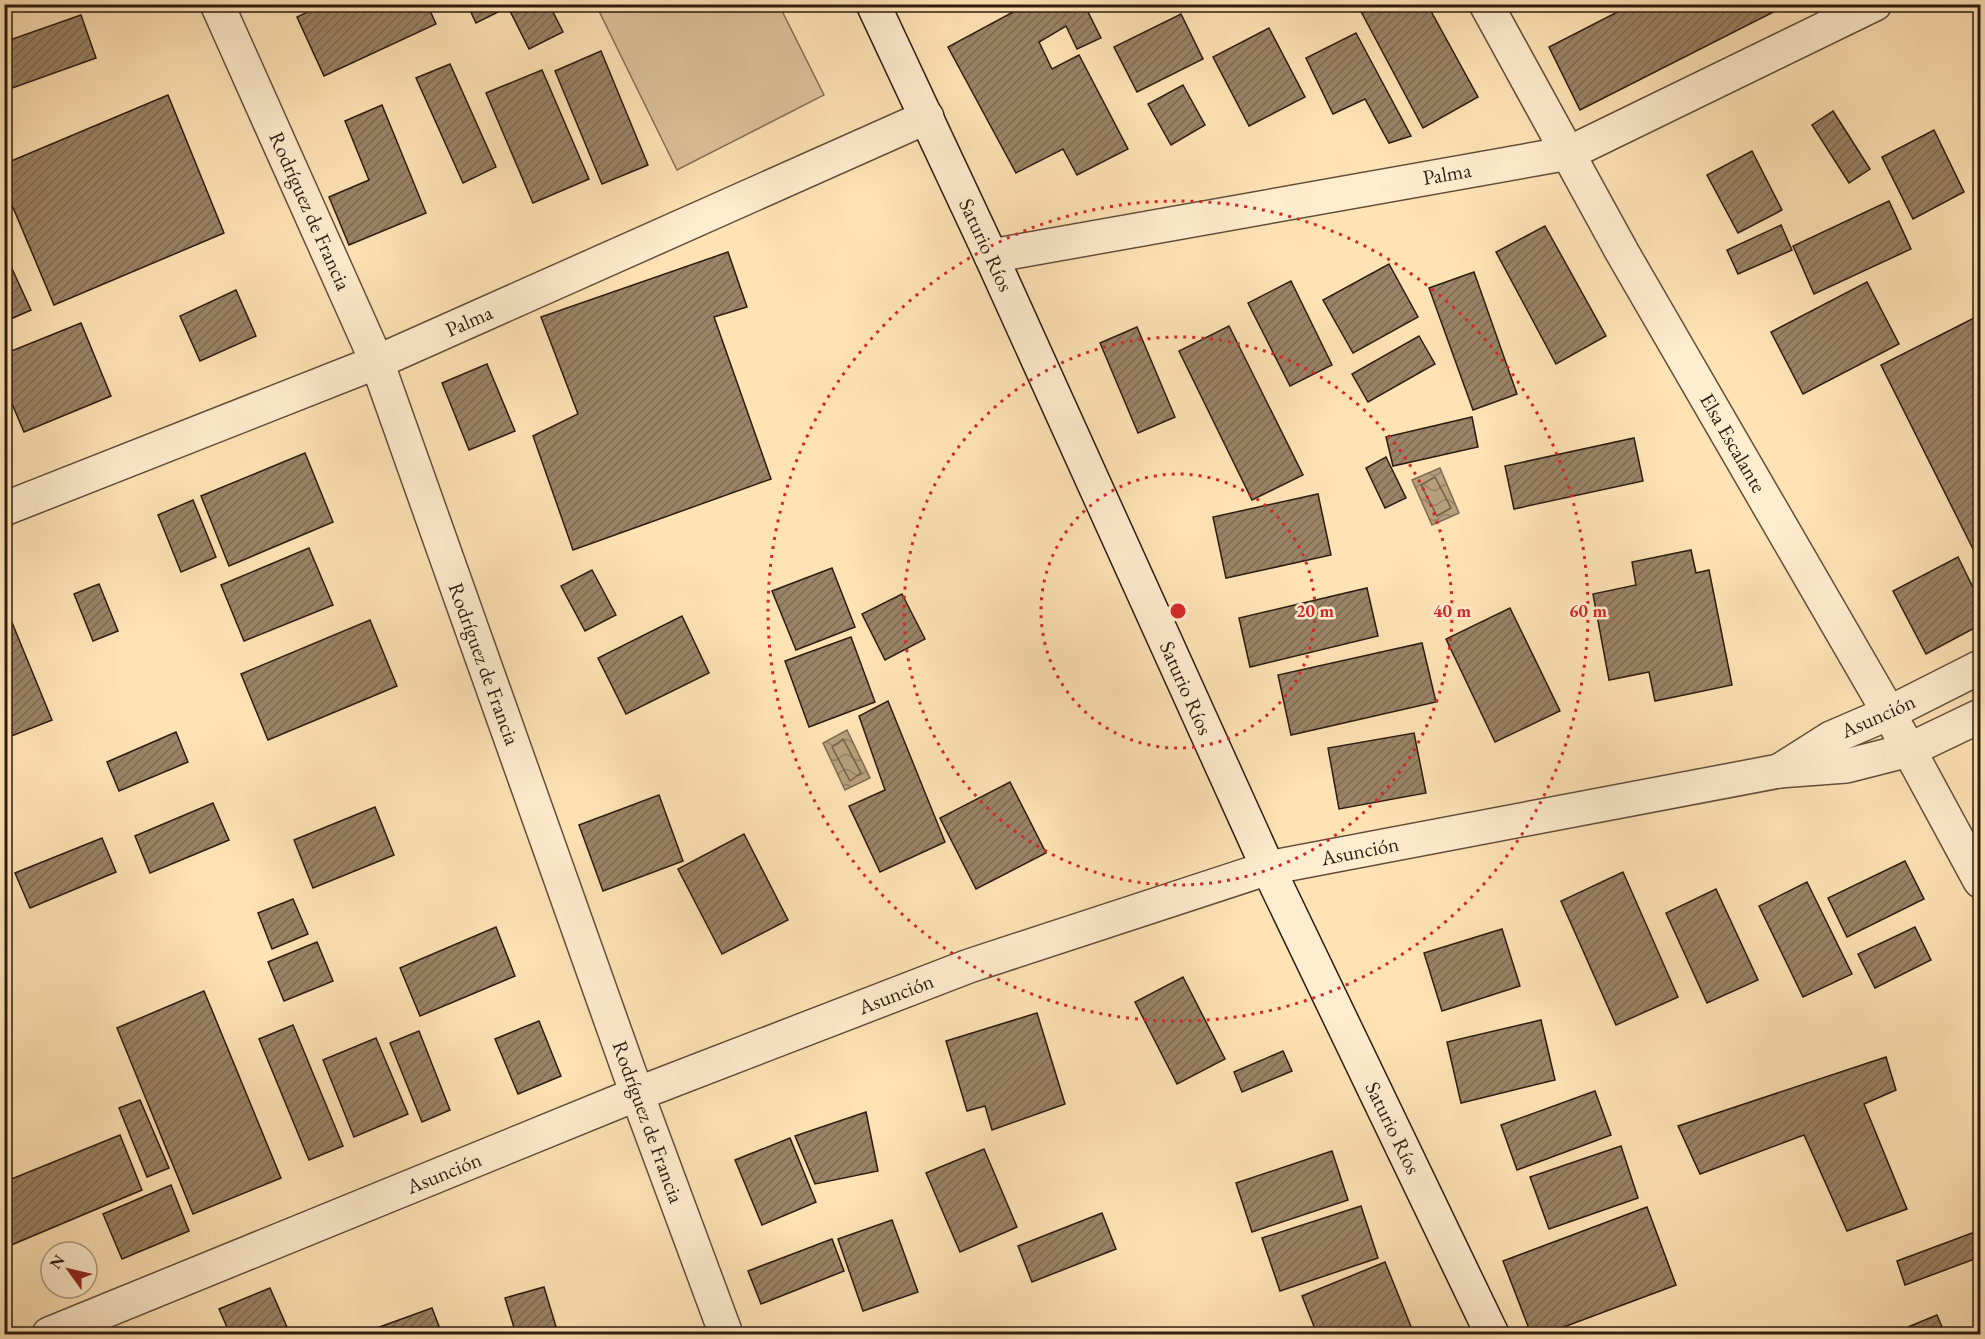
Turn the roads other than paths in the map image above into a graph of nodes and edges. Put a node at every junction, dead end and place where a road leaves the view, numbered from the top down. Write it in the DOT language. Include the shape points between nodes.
graph roads {
  1 [pos="217,4"];
  2 [pos="873,4"];
  3 [pos="1486,4"];
  4 [pos="1875,4"];
  5 [pos="927,117"];
  6 [pos="1569,153"];
  7 [pos="991,256"];
  8 [pos="377,362"];
  9 [pos="4,509"];
  10 [pos="1980,667"];
  11 [pos="1889,713"];
  12 [pos="1980,716"];
  13 [pos="1909,750"];
  14 [pos="1779,771"];
  15 [pos="1268,868"];
  16 [pos="1980,881"];
  17 [pos="637,1094"];
  18 [pos="49,1335"];
  19 [pos="726,1335"];
  20 [pos="1492,1335"];
  1 -- 8 [label="street, Rodríguez de Francia"];
  2 -- 5 [label="street, Saturio Ríos"];
  3 -- 6 [label="street, Elsa Escalante"];
  4 -- 6 [label="street, Palma"];
  5 -- 7 [label="street, Saturio Ríos"];
  5 -- 8 [label="street, Palma"];
  6 -- 7 [label="street, Palma"];
  6 -- 11 [label="street, Elsa Escalante" via="1622,252"];
  7 -- 15 [label="street, Saturio Ríos"];
  8 -- 9 [label="street, Palma"];
  8 -- 17 [label="street, Rodríguez de Francia"];
  10 -- 11 [label="street, Asunción"];
  11 -- 13 [label="street, Elsa Escalante"];
  11 -- 14 [label="street, Asunción" via="1831,738"];
  12 -- 13 [label="street, Asunción"];
  13 -- 14 [label="street, Asunción" via="1846,766"];
  13 -- 16 [label="street, Elsa Escalante"];
  14 -- 15 [label="street, Asunción"];
  15 -- 17 [label="street, Asunción" via="969,966"];
  15 -- 20 [label="street, Saturio Ríos"];
  17 -- 18 [label="street, Asunción"];
  17 -- 19 [label="street, Rodríguez de Francia"];
}
